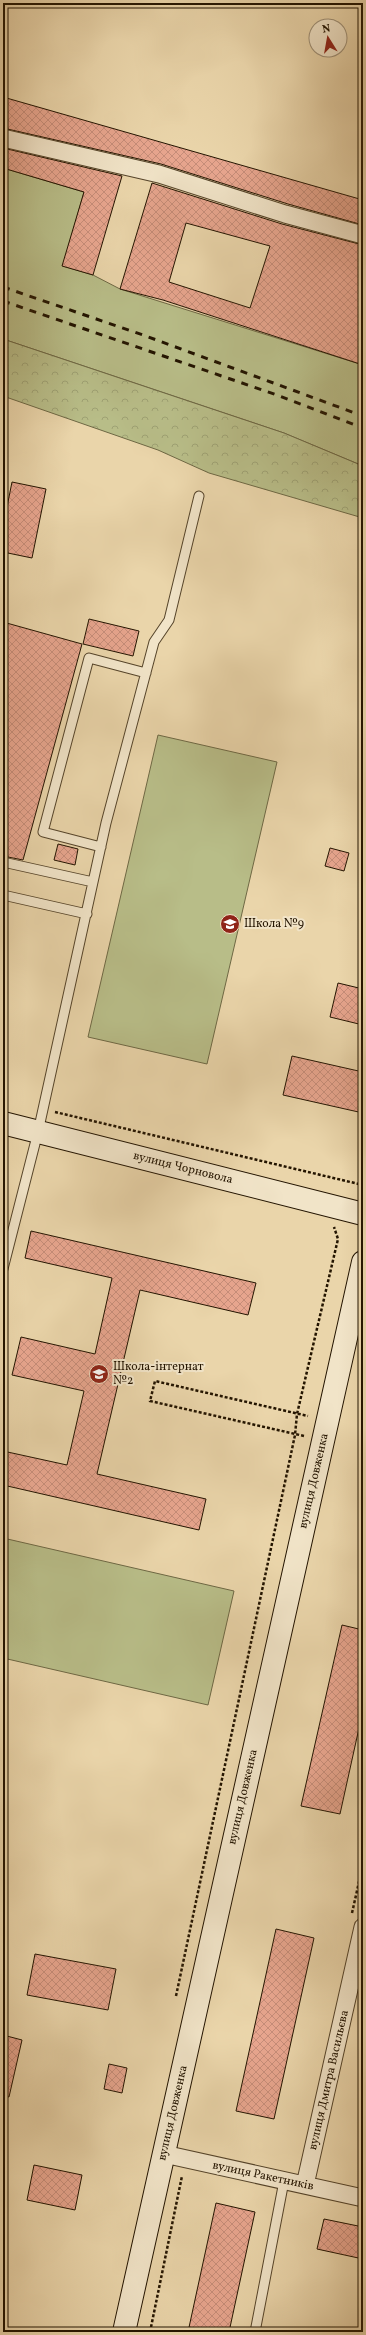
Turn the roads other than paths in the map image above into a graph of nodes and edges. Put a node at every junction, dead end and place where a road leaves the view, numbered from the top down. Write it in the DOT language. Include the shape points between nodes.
graph roads {
  1 [pos="3,138"];
  2 [pos="363,235"];
  3 [pos="199,496"];
  4 [pos="146,673"];
  5 [pos="100,847"];
  6 [pos="3,862"];
  7 [pos="93,882"];
  8 [pos="3,896"];
  9 [pos="87,914"];
  10 [pos="3,1123"];
  11 [pos="38,1132"];
  12 [pos="363,1214"];
  13 [pos="363,1262"];
  14 [pos="3,1269"];
  15 [pos="363,1927"];
  16 [pos="164,2154"];
  17 [pos="284,2181"];
  18 [pos="305,2185"];
  19 [pos="363,2198"];
  20 [pos="124,2332"];
  21 [pos="255,2332"];
  1 -- 2 [label="street" via="159,174 285,214"];
  3 -- 4 [label="lane" via="169,620 154,642"];
  4 -- 5 [label="lane"];
  4 -- 5 [label="lane" via="89,658 43,832"];
  5 -- 7 [label="lane"];
  6 -- 7 [label="lane"];
  7 -- 9 [label="lane"];
  8 -- 9 [label="lane"];
  9 -- 11 [label="lane"];
  10 -- 11 [label="street, вулиця Чорновола"];
  11 -- 12 [label="street, вулиця Чорновола"];
  11 -- 14 [label="lane"];
  13 -- 16 [label="street, вулиця Довженка"];
  15 -- 18 [label="street, вулиця Дмитра Васильєва"];
  16 -- 17 [label="street, вулиця Ракетників"];
  16 -- 20 [label="street, вулиця Довженка"];
  17 -- 18 [label="street, вулиця Ракетників"];
  17 -- 21 [label="lane"];
  18 -- 19 [label="street, вулиця Ракетників"];
}
